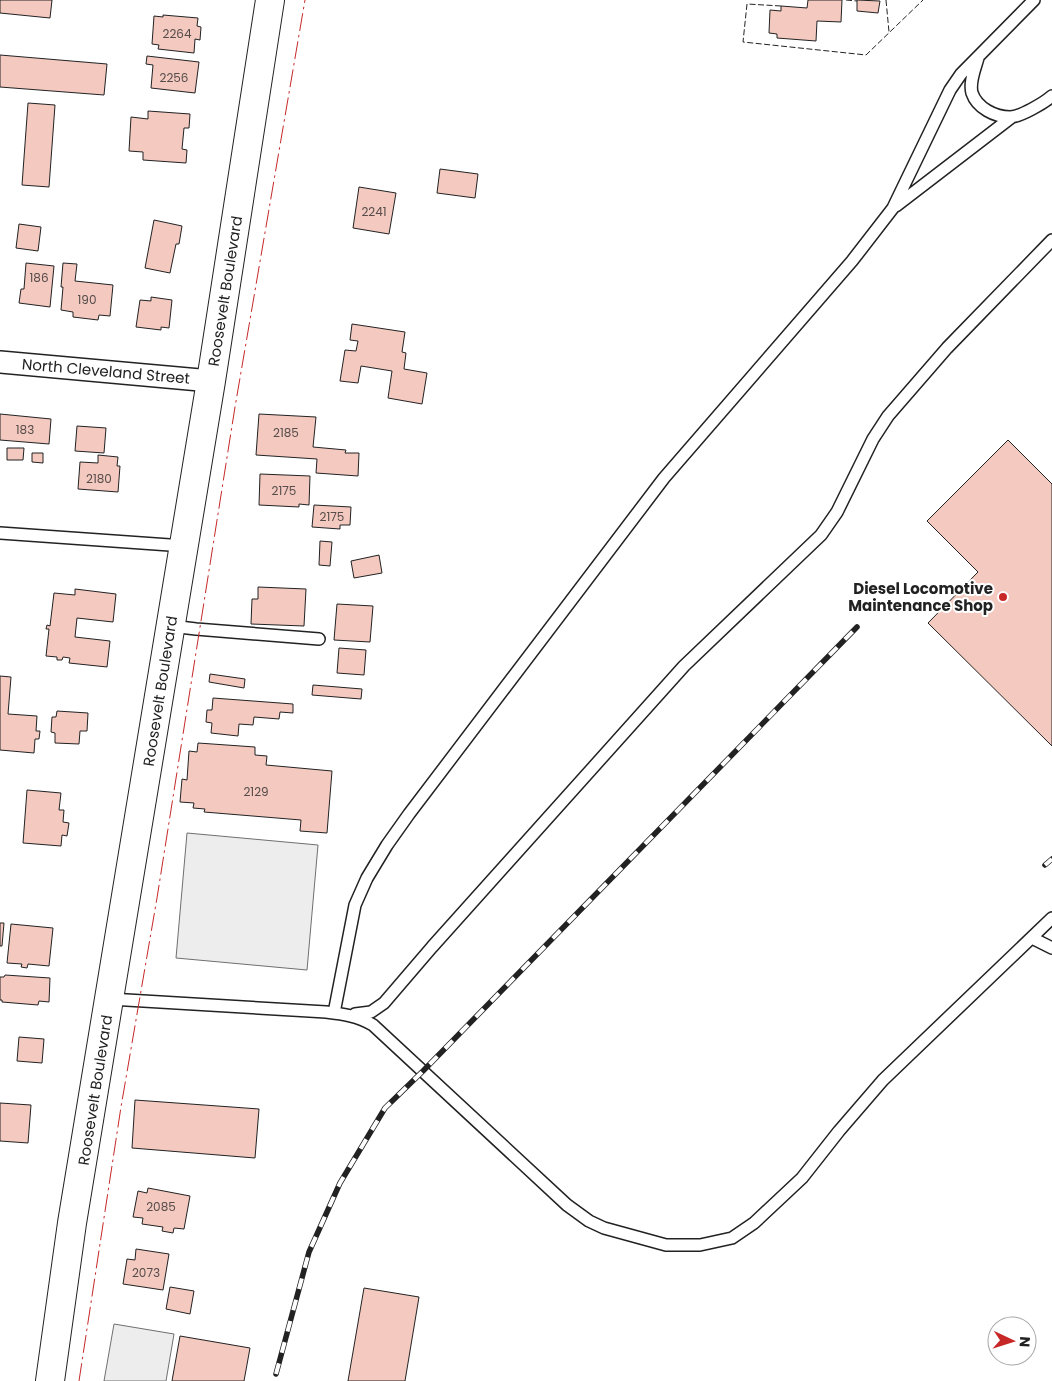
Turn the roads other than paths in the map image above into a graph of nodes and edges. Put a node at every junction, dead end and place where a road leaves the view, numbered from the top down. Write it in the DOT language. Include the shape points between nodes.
graph roads {
  1 [pos="270,0"];
  2 [pos="1034,0"];
  3 [pos="979,56"];
  4 [pos="1052,96"];
  5 [pos="1012,117"];
  6 [pos="893,208"];
  7 [pos="1052,240"];
  8 [pos="0,362"];
  9 [pos="211,381"];
  10 [pos="0,533"];
  11 [pos="184,546"];
  12 [pos="171,626"];
  13 [pos="319,639"];
  14 [pos="1052,918"];
  15 [pos="1032,938"];
  16 [pos="1052,948"];
  17 [pos="110,999"];
  18 [pos="340,1013"];
  19 [pos="50,1381"];
  1 -- 9 [label="main road, Roosevelt Boulevard"];
  2 -- 3 [label="lane"];
  3 -- 5 [label="lane" via="972,92 981,107 996,115"];
  3 -- 6 [label="lane" via="950,90"];
  4 -- 5 [label="lane"];
  5 -- 6 [label="lane"];
  6 -- 18 [label="lane" via="852,261 664,478 403,822 367,878 355,905"];
  7 -- 18 [label="lane" via="947,348 888,416 837,512 821,535 684,666 384,1003 371,1012"];
  8 -- 9 [label="street, North Cleveland Street"];
  9 -- 11 [label="main road, Roosevelt Boulevard"];
  10 -- 11 [label="lane"];
  11 -- 12 [label="main road, Roosevelt Boulevard"];
  12 -- 13 [label="lane"];
  12 -- 17 [label="main road, Roosevelt Boulevard"];
  14 -- 15 [label="lane"];
  15 -- 16 [label="lane"];
  15 -- 18 [label="lane" via="883,1080 802,1178 754,1223 732,1238 700,1245 666,1245 589,1221 567,1205 373,1025"];
  17 -- 18 [label="lane"];
  17 -- 19 [label="main road, Roosevelt Boulevard" via="72,1223"];
}
